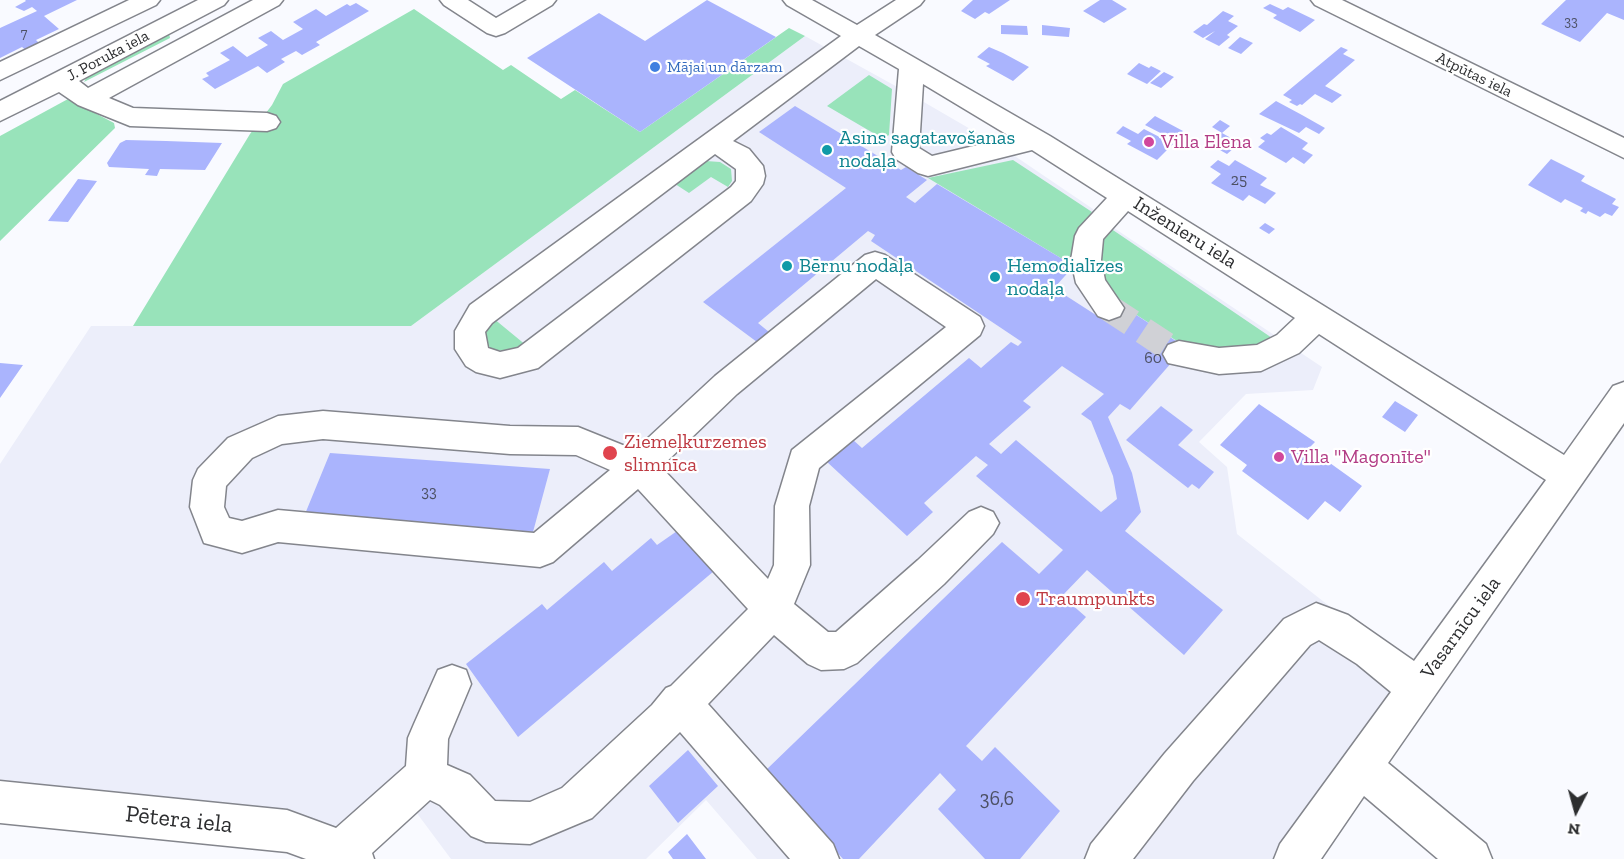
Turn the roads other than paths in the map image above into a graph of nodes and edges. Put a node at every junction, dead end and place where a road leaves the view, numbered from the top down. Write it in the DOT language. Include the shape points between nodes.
graph roads {
  1 [pos="216,0"];
  2 [pos="272,0"];
  3 [pos="452,0"];
  4 [pos="544,0"];
  5 [pos="795,0"];
  6 [pos="912,0"];
  7 [pos="1323,0"];
  8 [pos="138,2"];
  9 [pos="857,36"];
  10 [pos="912,66"];
  11 [pos="0,72"];
  12 [pos="61,81"];
  13 [pos="89,108"];
  14 [pos="0,112"];
  15 [pos="267,122"];
  16 [pos="1036,140"];
  17 [pos="713,142"];
  18 [pos="1624,149"];
  19 [pos="1125,196"];
  20 [pos="1108,308"];
  21 [pos="1317,316"];
  22 [pos="1179,354"];
  23 [pos="1622,404"];
  24 [pos="639,467"];
  25 [pos="1569,476"];
  26 [pos="981,523"];
  27 [pos="773,610"];
  28 [pos="452,684"];
  29 [pos="1418,689"];
  30 [pos="680,702"];
  31 [pos="1360,766"];
  32 [pos="426,776"];
  33 [pos="0,802"];
  34 [pos="347,855"];
  35 [pos="818,859"];
  36 [pos="1106,859"];
  37 [pos="1295,859"];
  38 [pos="1471,859"];
  1 -- 12 [label="street, J. Poruka iela"];
  2 -- 13 [label="street"];
  3 -- 4 [label="street" via="496,28"];
  5 -- 9 [label="street, Inženieru iela"];
  6 -- 9 [label="street"];
  7 -- 18 [label="street, Atpūtas iela"];
  8 -- 11 [label="street"];
  9 -- 10 [label="street, Inženieru iela"];
  9 -- 17 [label="street"];
  10 -- 16 [label="street, Inženieru iela"];
  10 -- 16 [label="street" via="905,152 928,166"];
  12 -- 13 [label="street"];
  12 -- 14 [label="street, J. Poruka iela"];
  13 -- 15 [label="street" via="130,117"];
  16 -- 19 [label="street, Inženieru iela"];
  17 -- 17 [label="street" via="481,314 470,331 471,349 477,357 500,365 526,359 741,194 749,184 749,166"];
  19 -- 20 [label="street" via="1089,236 1086,260 1091,283"];
  19 -- 21 [label="street, Inženieru iela"];
  21 -- 22 [label="street" via="1288,344 1261,358 1219,361"];
  21 -- 25 [label="street, Inženieru iela"];
  23 -- 25 [label="street, Vasarnīcu iela"];
  24 -- 24 [label="street" via="578,441 510,440 323,425 278,430 240,448 210,480 207,507 216,531 242,537 278,526 540,550"];
  24 -- 27 [label="street"];
  24 -- 27 [label="street" via="726,385 875,263 969,326 804,460 792,506 792,565"];
  25 -- 29 [label="street, Vasarnīcu iela"];
  26 -- 27 [label="street" via="844,650 821,651"];
  27 -- 30 [label="street"];
  28 -- 32 [label="street" via="428,738"];
  29 -- 31 [label="street, Vasarnīcu iela"];
  29 -- 36 [label="street" via="1370,651 1335,628 1316,621 1297,632 1179,767"];
  30 -- 32 [label="street" via="577,803 530,823 486,821 455,790"];
  30 -- 35 [label="street"];
  31 -- 37 [label="street, Vasarnīcu iela"];
  31 -- 38 [label="street"];
  32 -- 34 [label="street"];
  33 -- 34 [label="street, Pētera iela" via="287,831"];
}
